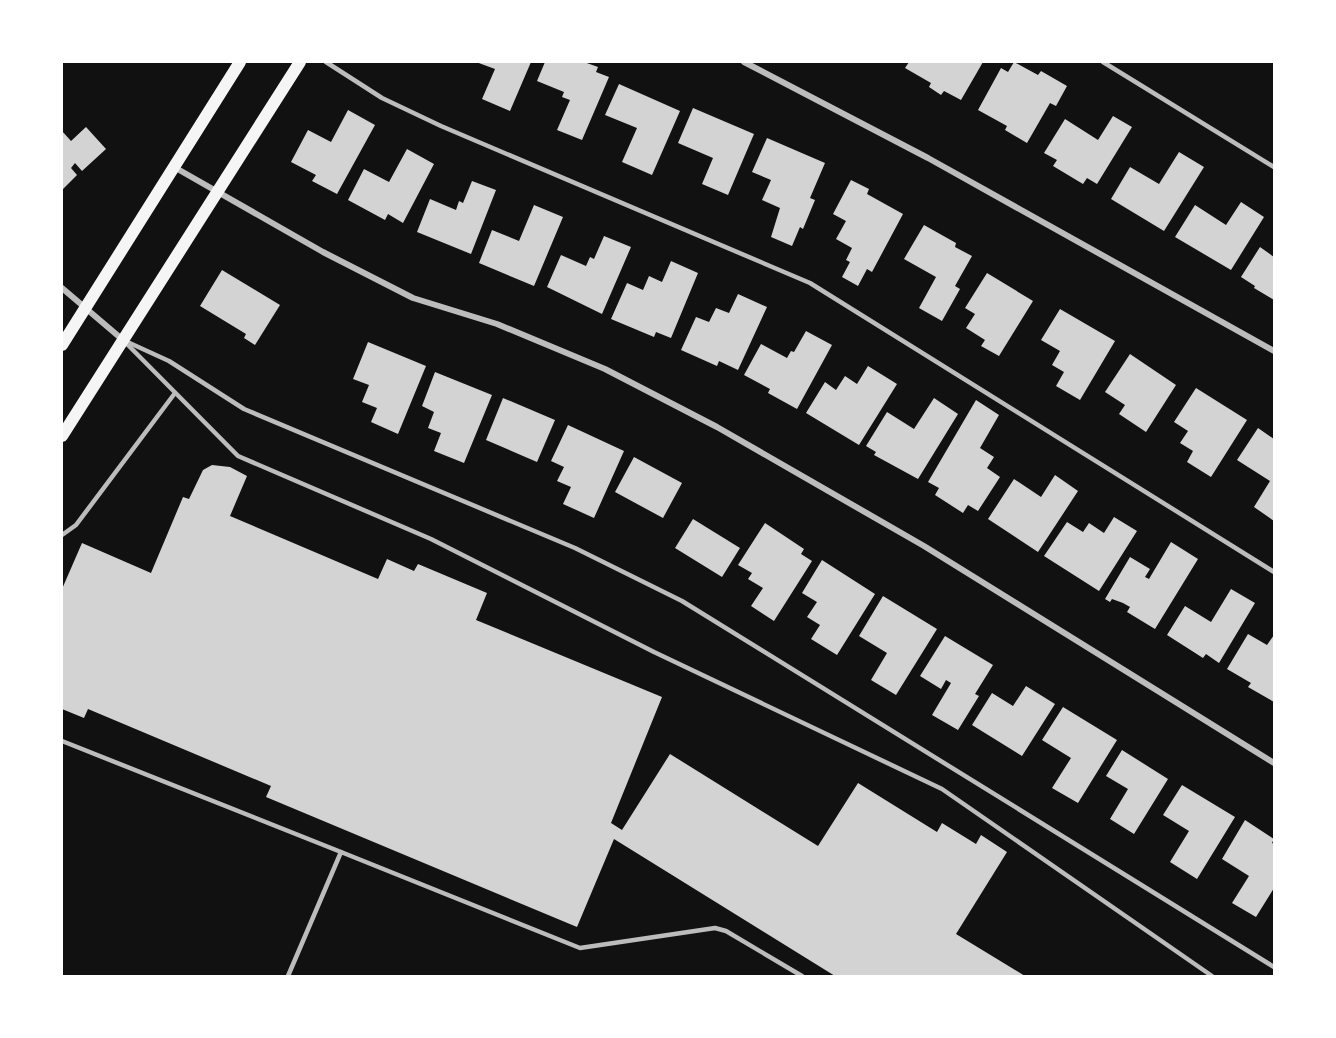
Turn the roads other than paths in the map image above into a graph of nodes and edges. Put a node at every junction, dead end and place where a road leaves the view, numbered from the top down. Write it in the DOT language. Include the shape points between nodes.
graph roads {
  1 [pos="240,62"];
  2 [pos="300,62"];
  3 [pos="326,62"];
  4 [pos="744,62"];
  5 [pos="1103,62"];
  6 [pos="174,166"];
  7 [pos="1275,167"];
  8 [pos="218,192"];
  9 [pos="62,288"];
  10 [pos="85,308"];
  11 [pos="123,340"];
  12 [pos="62,345"];
  13 [pos="1275,351"];
  14 [pos="175,393"];
  15 [pos="62,436"];
  16 [pos="62,535"];
  17 [pos="1275,572"];
  18 [pos="62,741"];
  19 [pos="1275,763"];
  20 [pos="341,852"];
  21 [pos="1275,967"];
  22 [pos="288,976"];
  23 [pos="802,976"];
  24 [pos="1212,976"];
  1 -- 6 [label="main road"];
  2 -- 8 [label="main road"];
  3 -- 17 [label="lane" via="382,98 441,126 810,283"];
  4 -- 13 [label="street" via="928,158"];
  5 -- 7 [label="lane"];
  6 -- 8 [label="street"];
  6 -- 10 [label="main road"];
  8 -- 11 [label="main road"];
  8 -- 19 [label="street" via="413,298 496,324 595,365 717,427 924,546"];
  9 -- 10 [label="street"];
  10 -- 11 [label="street"];
  10 -- 12 [label="main road"];
  11 -- 14 [label="lane"];
  11 -- 15 [label="main road"];
  11 -- 21 [label="lane" via="169,361 244,409 575,548 682,601"];
  14 -- 16 [label="lane" via="76,525"];
  14 -- 24 [label="lane" via="238,456 431,539 942,789"];
  18 -- 20 [label="lane"];
  20 -- 22 [label="lane"];
  20 -- 23 [label="lane" via="580,948 715,928"];
}
